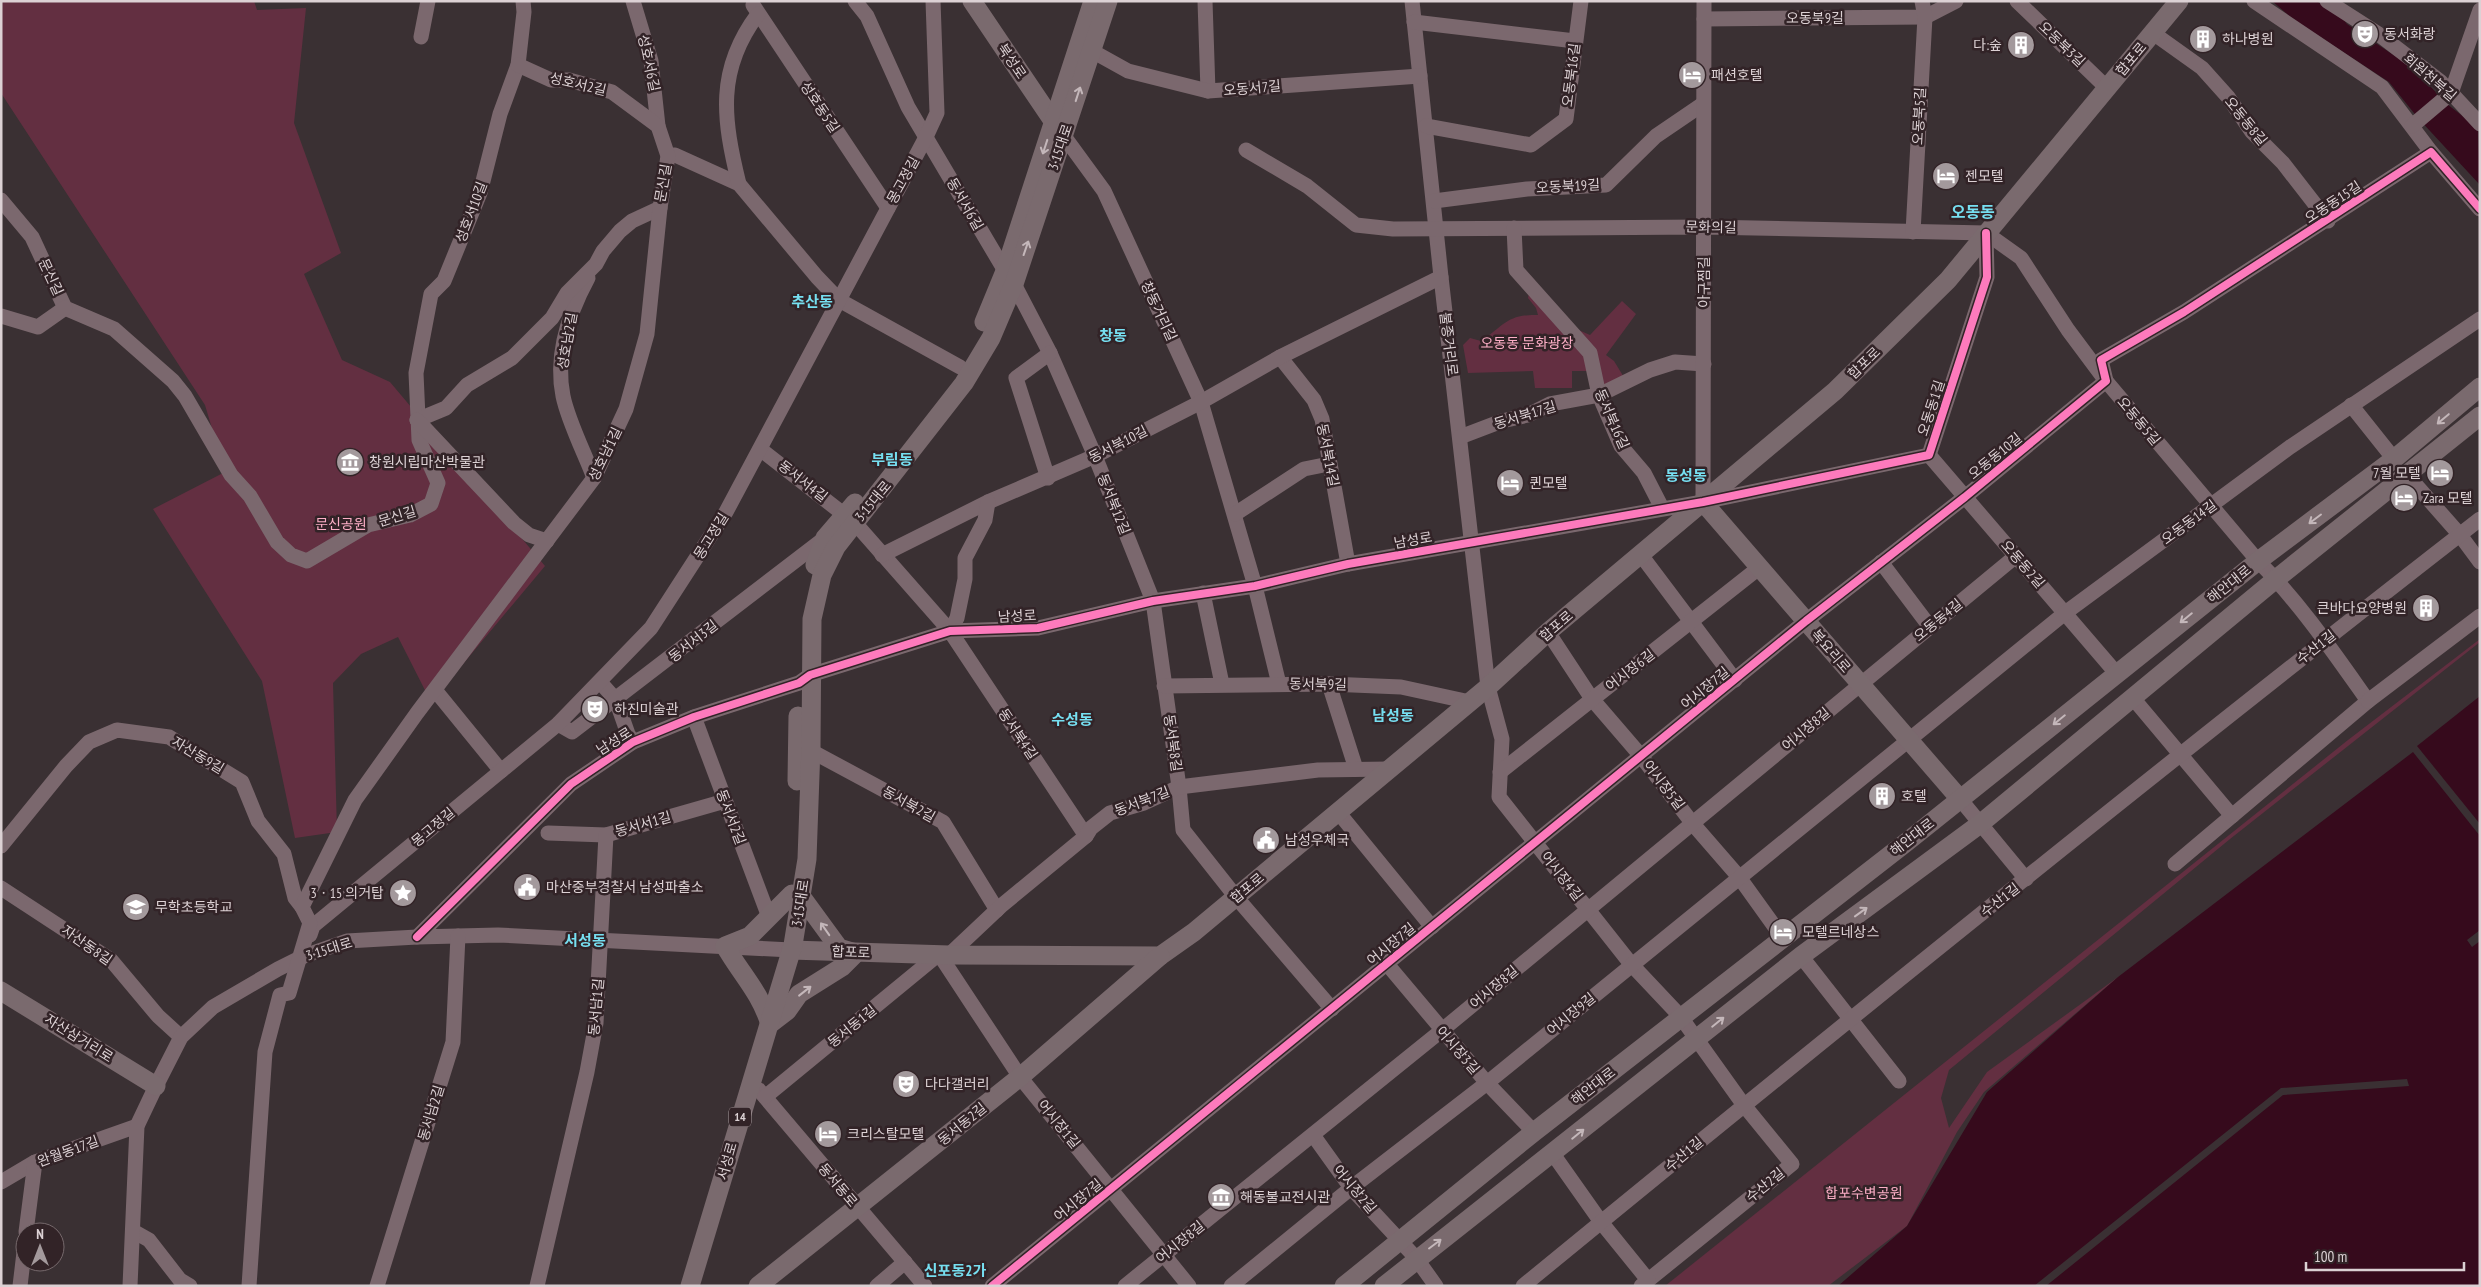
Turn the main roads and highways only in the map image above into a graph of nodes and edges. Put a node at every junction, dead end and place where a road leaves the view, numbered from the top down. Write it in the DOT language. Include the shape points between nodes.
graph roads {
  1 [pos="972,1"];
  2 [pos="1093,1"];
  3 [pos="1108,1"];
  4 [pos="2179,1"];
  5 [pos="1059,128"];
  6 [pos="1009,278"];
  7 [pos="2480,387"];
  8 [pos="2480,416"];
  9 [pos="1703,502"];
  10 [pos="850,518"];
  11 [pos="805,679"];
  12 [pos="1960,799"];
  13 [pos="797,895"];
  14 [pos="791,950"];
  15 [pos="856,953"];
  16 [pos="1160,956"];
  17 [pos="3,995"];
  18 [pos="770,1024"];
  19 [pos="156,1086"];
  20 [pos="690,1286"];
  21 [pos="758,1286"];
  22 [pos="1344,1286"];
  23 [pos="1384,1286"];
  1 -- 5 [label="main road, 북성로"];
  2 -- 5 [label="main road, 3·15대로 / 14"];
  5 -- 3 [label="main road, 3·15대로 / 14, one-way" via="1092,50"];
  4 -- 9 [label="main road, 합포로" via="1948,280 1835,391"];
  5 -- 6 [label="main road, 3·15대로 / 14"];
  6 -- 10 [label="main road, 3·15대로 / 14" via="960,367"];
  6 -- 10 [label="main road, 3·15대로 / 14" via="991,338 964,383 890,480"];
  7 -- 12 [label="main road, 해안대로, one-way" via="2394,459 2258,561"];
  23 -- 8 [label="main road, 해안대로, one-way" via="1801,956 1980,824 2276,579"];
  9 -- 12 [label="main road, 복요리로"];
  9 -- 16 [label="main road, 합포로" via="1548,632 1488,687 1236,897"];
  10 -- 11 [label="main road, 3·15대로 / 14" via="822,575 812,619"];
  10 -- 11 [label="main road, 3·15대로 / 14" via="826,538 812,571 801,622"];
  11 -- 13 [label="main road, 3·15대로 / 14" via="807,859"];
  12 -- 22 [label="main road, 해안대로" via="1680,1016"];
  13 -- 14 [label="main road, 3·15대로 / 14"];
  15 -- 13 [label="main road, one-way" via="839,948"];
  13 -- 18 [label="main road" via="750,936 725,946 741,973 757,991"];
  14 -- 15 [label="main road, 합포로"];
  14 -- 18 [label="main road, 서성로 / 14"];
  15 -- 16 [label="main road, 합포로"];
  18 -- 15 [label="main road, one-way" via="787,1012 799,994 842,967"];
  16 -- 21 [label="main road, 동서동2길" via="1020,1077"];
  17 -- 19 [label="main road, 자산삼거리로"];
  18 -- 20 [label="main road, 서성로 / 14" via="759,1090 741,1114"];
}
